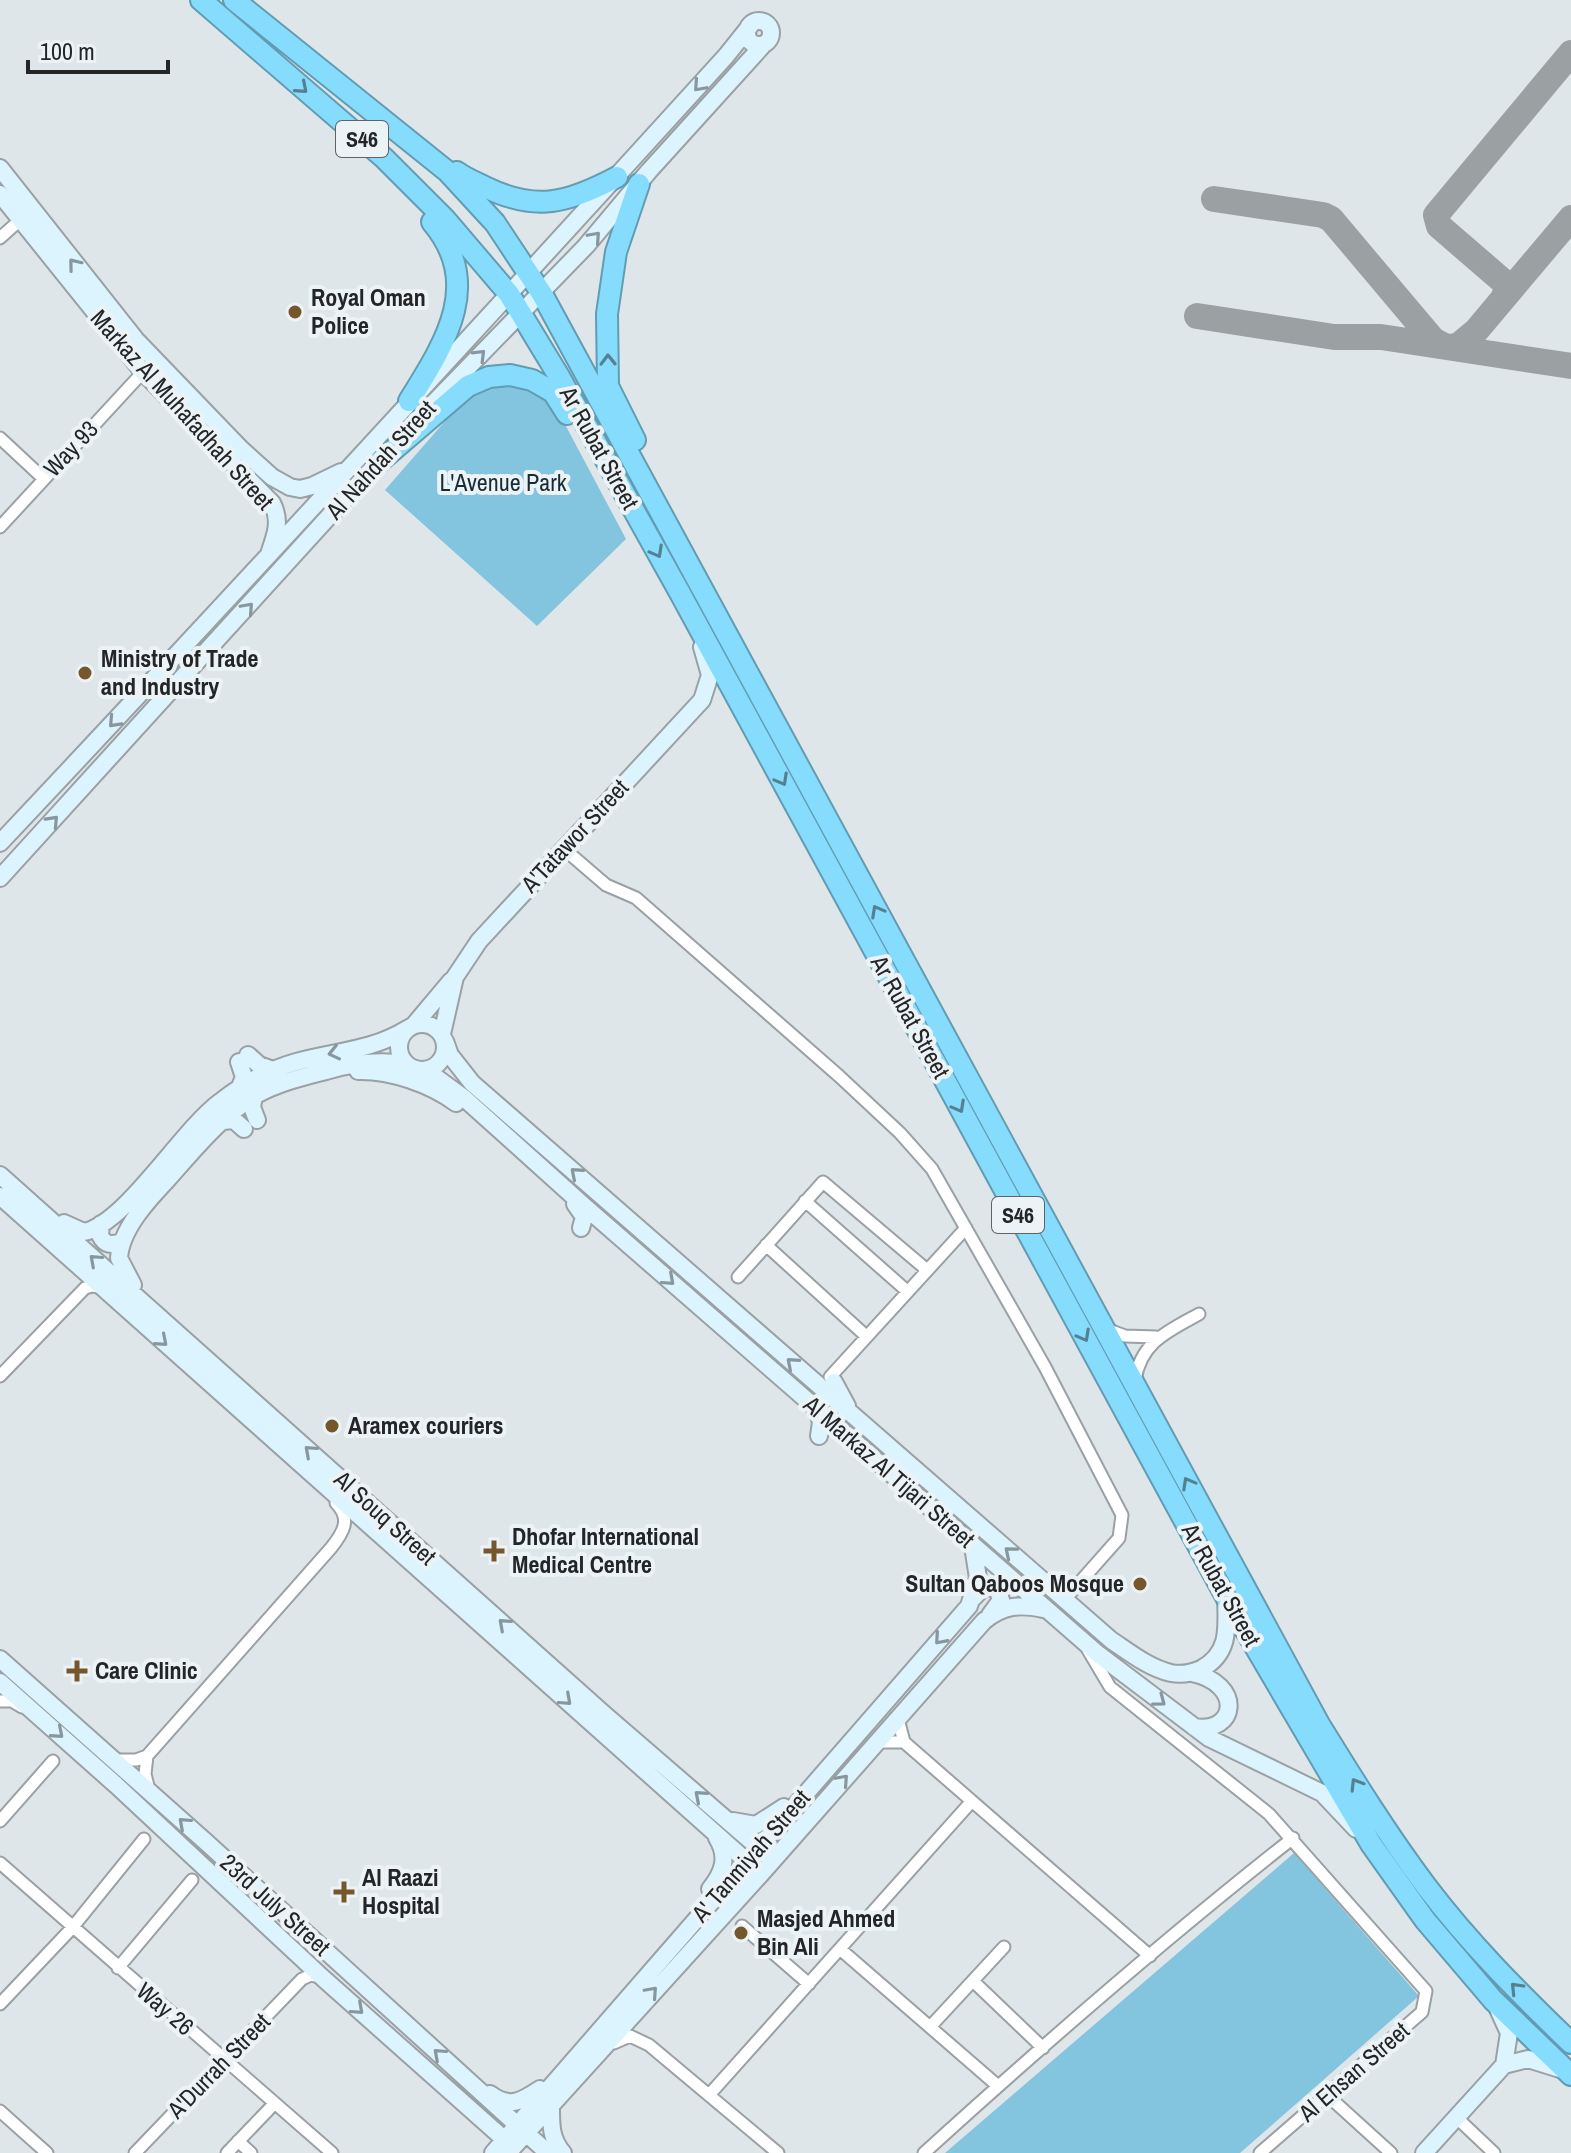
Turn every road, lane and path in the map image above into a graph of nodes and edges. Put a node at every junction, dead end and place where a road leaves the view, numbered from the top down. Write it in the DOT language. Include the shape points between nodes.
graph roads {
  1 [pos="201,0"];
  2 [pos="234,0"];
  3 [pos="341,89"];
  4 [pos="384,158"];
  5 [pos="0,168"];
  6 [pos="617,177"];
  7 [pos="639,184"];
  8 [pos="0,194"];
  9 [pos="20,220"];
  10 [pos="0,238"];
  11 [pos="529,274"];
  12 [pos="509,294"];
  13 [pos="542,294"];
  14 [pos="521,314"];
  15 [pos="143,372"];
  16 [pos="409,401"];
  17 [pos="0,438"];
  18 [pos="368,461"];
  19 [pos="44,479"];
  20 [pos="281,483"];
  21 [pos="625,494"];
  22 [pos="268,498"];
  23 [pos="0,527"];
  24 [pos="267,559"];
  25 [pos="700,586"];
  26 [pos="680,593"];
  27 [pos="0,843"];
  28 [pos="563,848"];
  29 [pos="0,878"];
  30 [pos="455,977"];
  31 [pos="410,1027"];
  32 [pos="443,1038"];
  33 [pos="405,1064"];
  34 [pos="273,1070"];
  35 [pos="426,1070"];
  36 [pos="324,1071"];
  37 [pos="247,1092"];
  38 [pos="223,1121"];
  39 [pos="491,1123"];
  40 [pos="0,1175"];
  41 [pos="559,1184"];
  42 [pos="0,1196"];
  43 [pos="805,1201"];
  44 [pos="35,1206"];
  45 [pos="101,1224"];
  46 [pos="581,1228"];
  47 [pos="966,1228"];
  48 [pos="597,1238"];
  49 [pos="121,1242"];
  50 [pos="766,1245"];
  51 [pos="636,1251"];
  52 [pos="927,1270"];
  53 [pos="738,1277"];
  54 [pos="99,1287"];
  55 [pos="907,1291"];
  56 [pos="142,1301"];
  57 [pos="1199,1314"];
  58 [pos="1104,1328"];
  59 [pos="866,1336"];
  60 [pos="1156,1337"];
  61 [pos="0,1376"];
  62 [pos="832,1379"];
  63 [pos="1134,1384"];
  64 [pos="817,1409"];
  65 [pos="854,1417"];
  66 [pos="819,1436"];
  67 [pos="285,1450"];
  68 [pos="870,1456"];
  69 [pos="845,1458"];
  70 [pos="343,1533"];
  71 [pos="973,1546"];
  72 [pos="398,1548"];
  73 [pos="1226,1597"];
  74 [pos="972,1599"];
  75 [pos="1065,1599"];
  76 [pos="1044,1609"];
  77 [pos="989,1616"];
  78 [pos="1082,1640"];
  79 [pos="0,1659"];
  80 [pos="1192,1673"];
  81 [pos="0,1682"];
  82 [pos="0,1701"];
  83 [pos="29,1708"];
  84 [pos="898,1719"];
  85 [pos="1194,1727"];
  86 [pos="878,1742"];
  87 [pos="904,1742"];
  88 [pos="147,1756"];
  89 [pos="114,1760"];
  90 [pos="53,1761"];
  91 [pos="152,1794"];
  92 [pos="800,1800"];
  93 [pos="972,1801"];
  94 [pos="727,1819"];
  95 [pos="0,1821"];
  96 [pos="712,1830"];
  97 [pos="1293,1838"];
  98 [pos="144,1839"];
  99 [pos="1371,1844"];
  100 [pos="759,1847"];
  101 [pos="773,1860"];
  102 [pos="747,1861"];
  103 [pos="0,1863"];
  104 [pos="761,1874"];
  105 [pos="192,1880"];
  106 [pos="701,1914"];
  107 [pos="742,1926"];
  108 [pos="72,1928"];
  109 [pos="1004,1947"];
  110 [pos="840,1949"];
  111 [pos="1150,1956"];
  112 [pos="300,1957"];
  113 [pos="118,1968"];
  114 [pos="302,1979"];
  115 [pos="324,1979"];
  116 [pos="973,1981"];
  117 [pos="809,1984"];
  118 [pos="1493,2000"];
  119 [pos="0,2004"];
  120 [pos="930,2027"];
  121 [pos="1571,2043"];
  122 [pos="1043,2048"];
  123 [pos="595,2055"];
  124 [pos="225,2061"];
  125 [pos="1504,2065"];
  126 [pos="1570,2074"];
  127 [pos="466,2079"];
  128 [pos="552,2083"];
  129 [pos="998,2086"];
  130 [pos="455,2095"];
  131 [pos="709,2095"];
  132 [pos="1327,2095"];
  133 [pos="274,2104"];
  134 [pos="551,2104"];
  135 [pos="0,2111"];
  136 [pos="1457,2118"];
  137 [pos="521,2130"];
  138 [pos="238,2141"];
  139 [pos="512,2148"];
  140 [pos="47,2153"];
  141 [pos="135,2153"];
  142 [pos="227,2153"];
  143 [pos="251,2153"];
  144 [pos="332,2153"];
  145 [pos="491,2153"];
  146 [pos="548,2153"];
  147 [pos="563,2153"];
  148 [pos="778,2153"];
  149 [pos="924,2153"];
  150 [pos="1260,2153"];
  151 [pos="1391,2153"];
  152 [pos="1424,2153"];
  153 [pos="1494,2153"];
  1 -- 4 [label="highway, Ar Rubat Street / S46, one-way"];
  2 -- 3 [label="highway, Ar Rubat Street / S46"];
  3 -- 6 [label="highway" via="396,120 461,176 511,200 548,203"];
  3 -- 11 [label="highway, Ar Rubat Street / S46" via="457,181 495,223"];
  4 -- 12 [label="highway, Ar Rubat Street / S46"];
  4 -- 16 [label="highway" via="443,235 457,271 455,315"];
  20 -- 5 [label="street, Markaz Al Muhafadhah Street, one-way" via="136,340"];
  7 -- 6 [label="street, Al Nahdah Street, one-way" via="764,44 749,39 750,26"];
  6 -- 11 [label="street, Al Nahdah Street"];
  13 -- 7 [label="street, Al Nahdah Street, one-way"];
  25 -- 7 [label="highway, one-way" via="687,543 608,386 607,314 616,252"];
  8 -- 9 [label="street, Markaz Al Muhafadhah Street"];
  9 -- 10 [label="street"];
  9 -- 15 [label="street, Markaz Al Muhafadhah Street"];
  11 -- 12 [label="street, Al Nahdah Street"];
  11 -- 13 [label="highway, Ar Rubat Street / S46"];
  12 -- 14 [label="highway, Ar Rubat Street / S46"];
  12 -- 16 [label="street, Al Nahdah Street"];
  13 -- 14 [label="street, Al Nahdah Street"];
  13 -- 25 [label="highway, Ar Rubat Street / S46"];
  18 -- 14 [label="street, Al Nahdah Street, one-way"];
  14 -- 21 [label="highway, Ar Rubat Street / S46"];
  15 -- 19 [label="street, Way 93"];
  15 -- 22 [label="street, Markaz Al Muhafadhah Street"];
  16 -- 18 [label="street, Al Nahdah Street"];
  17 -- 19 [label="street"];
  18 -- 20 [label="street, Markaz Al Muhafadhah Street" via="306,488"];
  18 -- 21 [label="highway" via="468,386 510,375 553,392 603,473"];
  18 -- 24 [label="street, Al Nahdah Street"];
  29 -- 18 [label="street, Al Nahdah Street, one-way" via="217,642"];
  19 -- 23 [label="street, Way 93"];
  20 -- 22 [label="street" via="282,499"];
  21 -- 26 [label="highway, Ar Rubat Street / S46, one-way"];
  22 -- 24 [label="street, Markaz Al Muhafadhah Street" via="278,519"];
  24 -- 27 [label="street, Al Nahdah Street, one-way"];
  58 -- 25 [label="highway, Ar Rubat Street / S46, one-way"];
  26 -- 28 [label="street, A'Tatawor Street" via="708,661 710,675 702,700"];
  26 -- 73 [label="highway, Ar Rubat Street / S46, one-way"];
  28 -- 30 [label="street, A'Tatawor Street" via="479,941"];
  28 -- 47 [label="street" via="606,885 636,898 900,1133 932,1169"];
  30 -- 31 [label="street, A'Tatawor Street"];
  30 -- 32 [label="street, A'Tatawor Street"];
  31 -- 32 [label="street" via="429,1025"];
  31 -- 33 [label="street" via="399,1042"];
  31 -- 34 [label="street, one-way" via="372,1047"];
  32 -- 35 [label="street" via="439,1063"];
  65 -- 32 [label="street, Al Markaz Al Tijari Street, one-way" via="616,1201 472,1083"];
  33 -- 35 [label="street"];
  33 -- 36 [label="street" via="371,1062"];
  34 -- 37 [label="street"];
  34 -- 37 [label="street" via="244,1058"];
  35 -- 39 [label="street, Al Markaz Al Tijari Street"];
  36 -- 37 [label="street"];
  36 -- 39 [label="street" via="396,1077 437,1091"];
  37 -- 38 [label="street"];
  37 -- 38 [label="street" via="250,1124"];
  37 -- 45 [label="street" via="210,1110"];
  38 -- 49 [label="street" via="159,1189"];
  39 -- 41 [label="street, Al Markaz Al Tijari Street"];
  40 -- 44 [label="street, Al Souq Street"];
  41 -- 46 [label="street" via="581,1211"];
  41 -- 51 [label="street, Al Markaz Al Tijari Street"];
  42 -- 54 [label="street, Al Souq Street"];
  43 -- 50 [label="street"];
  43 -- 52 [label="street" via="826,1183"];
  43 -- 55 [label="street"];
  44 -- 45 [label="street" via="79,1231"];
  56 -- 44 [label="street, Al Souq Street, one-way"];
  45 -- 49 [label="street" via="103,1240"];
  47 -- 52 [label="street"];
  47 -- 75 [label="street" via="1122,1515 1119,1538"];
  48 -- 51 [label="street" via="609,1236"];
  49 -- 56 [label="street" via="120,1263"];
  50 -- 53 [label="street"];
  50 -- 59 [label="street"];
  51 -- 64 [label="street, Al Markaz Al Tijari Street, one-way"];
  52 -- 55 [label="street"];
  54 -- 61 [label="street" via="85,1288"];
  54 -- 67 [label="street, Al Souq Street, one-way"];
  55 -- 59 [label="street"];
  94 -- 56 [label="street, Al Souq Street, one-way"];
  57 -- 60 [label="street"];
  58 -- 60 [label="street" via="1125,1336"];
  58 -- 63 [label="highway, Ar Rubat Street / S46"];
  59 -- 62 [label="street"];
  60 -- 63 [label="street" via="1137,1364"];
  62 -- 65 [label="street"];
  121 -- 63 [label="highway, Ar Rubat Street / S46, one-way" via="1475,1945 1384,1829 1319,1724"];
  64 -- 66 [label="street"];
  64 -- 68 [label="street, Al Markaz Al Tijari Street"];
  75 -- 65 [label="street, Al Markaz Al Tijari Street, one-way"];
  67 -- 70 [label="street" via="343,1511"];
  67 -- 72 [label="street, Al Souq Street"];
  68 -- 69 [label="street"];
  68 -- 71 [label="street, Al Markaz Al Tijari Street"];
  70 -- 72 [label="street" via="365,1529"];
  70 -- 88 [label="street"];
  71 -- 74 [label="street" via="978,1578"];
  71 -- 76 [label="street, Al Markaz Al Tijari Street"];
  72 -- 96 [label="street, Al Souq Street, one-way"];
  73 -- 80 [label="street" via="1224,1646 1214,1662"];
  73 -- 99 [label="highway, Ar Rubat Street / S46"];
  74 -- 77 [label="street" via="984,1587 997,1588 1001,1600"];
  74 -- 92 [label="street, A' Tanmiyah Street, one-way"];
  75 -- 80 [label="street, Al Markaz Al Tijari Street" via="1111,1640 1149,1664 1171,1673"];
  76 -- 77 [label="street" via="1021,1605"];
  76 -- 78 [label="street, Al Markaz Al Tijari Street"];
  77 -- 84 [label="street, A' Tanmiyah Street"];
  78 -- 85 [label="street, Al Markaz Al Tijari Street, one-way"];
  78 -- 97 [label="street" via="1110,1687"];
  79 -- 89 [label="street, 23rd July Street"];
  80 -- 85 [label="street, Al Markaz Al Tijari Street" via="1218,1683 1228,1702 1222,1720 1204,1729"];
  81 -- 83 [label="street, 23rd July Street"];
  82 -- 83 [label="street"];
  83 -- 112 [label="street, 23rd July Street, one-way"];
  84 -- 86 [label="street, A' Tanmiyah Street"];
  84 -- 87 [label="street"];
  85 -- 99 [label="street, Al Markaz Al Tijari Street" via="1322,1793"];
  86 -- 87 [label="street"];
  101 -- 86 [label="street, A' Tanmiyah Street, one-way"];
  87 -- 93 [label="street"];
  88 -- 89 [label="street"];
  88 -- 91 [label="street" via="145,1781"];
  89 -- 91 [label="street, 23rd July Street"];
  90 -- 95 [label="street"];
  127 -- 91 [label="street, 23rd July Street, one-way"];
  92 -- 94 [label="street" via="756,1825"];
  92 -- 100 [label="street, A' Tanmiyah Street"];
  93 -- 110 [label="street"];
  93 -- 111 [label="street"];
  94 -- 100 [label="street, Al Souq Street"];
  96 -- 102 [label="street, Al Souq Street"];
  96 -- 106 [label="street" via="724,1862"];
  97 -- 111 [label="street"];
  97 -- 132 [label="street, Al Ehsan Street" via="1426,1991 1422,2012"];
  98 -- 108 [label="street"];
  99 -- 118 [label="highway, Ar Rubat Street / S46" via="1425,1920"];
  100 -- 101 [label="street, Al Souq Street"];
  100 -- 102 [label="street, A' Tanmiyah Street"];
  101 -- 104 [label="street, A' Tanmiyah Street"];
  102 -- 104 [label="street, Al Souq Street"];
  102 -- 106 [label="street, A' Tanmiyah Street"];
  103 -- 108 [label="street, Way 26"];
  123 -- 104 [label="street, A' Tanmiyah Street, one-way"];
  105 -- 113 [label="street"];
  106 -- 128 [label="street, A' Tanmiyah Street"];
  107 -- 117 [label="street"];
  108 -- 113 [label="street, Way 26"];
  108 -- 119 [label="street"];
  109 -- 116 [label="street"];
  110 -- 117 [label="street"];
  110 -- 120 [label="street"];
  111 -- 122 [label="street"];
  112 -- 114 [label="street"];
  112 -- 115 [label="street, 23rd July Street"];
  113 -- 124 [label="street, Way 26"];
  114 -- 115 [label="street"];
  114 -- 124 [label="street, A'Durrah Street"];
  115 -- 130 [label="street, 23rd July Street, one-way"];
  116 -- 120 [label="street"];
  116 -- 122 [label="street"];
  117 -- 131 [label="street"];
  118 -- 125 [label="street" via="1509,2033"];
  118 -- 126 [label="highway, Ar Rubat Street / S46"];
  120 -- 129 [label="street"];
  122 -- 129 [label="street"];
  123 -- 131 [label="street" via="624,2037 640,2038"];
  123 -- 134 [label="street, A' Tanmiyah Street"];
  124 -- 133 [label="street, Way 26"];
  124 -- 141 [label="street, A'Durrah Street"];
  125 -- 126 [label="street" via="1528,2059"];
  125 -- 136 [label="street"];
  127 -- 128 [label="street" via="512,2103"];
  127 -- 137 [label="street, 23rd July Street"];
  128 -- 137 [label="street, A' Tanmiyah Street"];
  129 -- 149 [label="street"];
  130 -- 139 [label="street, 23rd July Street"];
  130 -- 145 [label="street"];
  131 -- 148 [label="street"];
  132 -- 150 [label="street, Al Ehsan Street"];
  132 -- 151 [label="street"];
  133 -- 138 [label="street"];
  133 -- 144 [label="street, Way 26"];
  134 -- 137 [label="street, A' Tanmiyah Street"];
  134 -- 147 [label="street" via="553,2136"];
  135 -- 140 [label="street"];
  136 -- 152 [label="street"];
  136 -- 153 [label="street"];
  137 -- 139 [label="street, A' Tanmiyah Street"];
  137 -- 146 [label="street, 23rd July Street"];
  138 -- 142 [label="street"];
  138 -- 143 [label="street"];
  139 -- 145 [label="street, A' Tanmiyah Street"];
}
